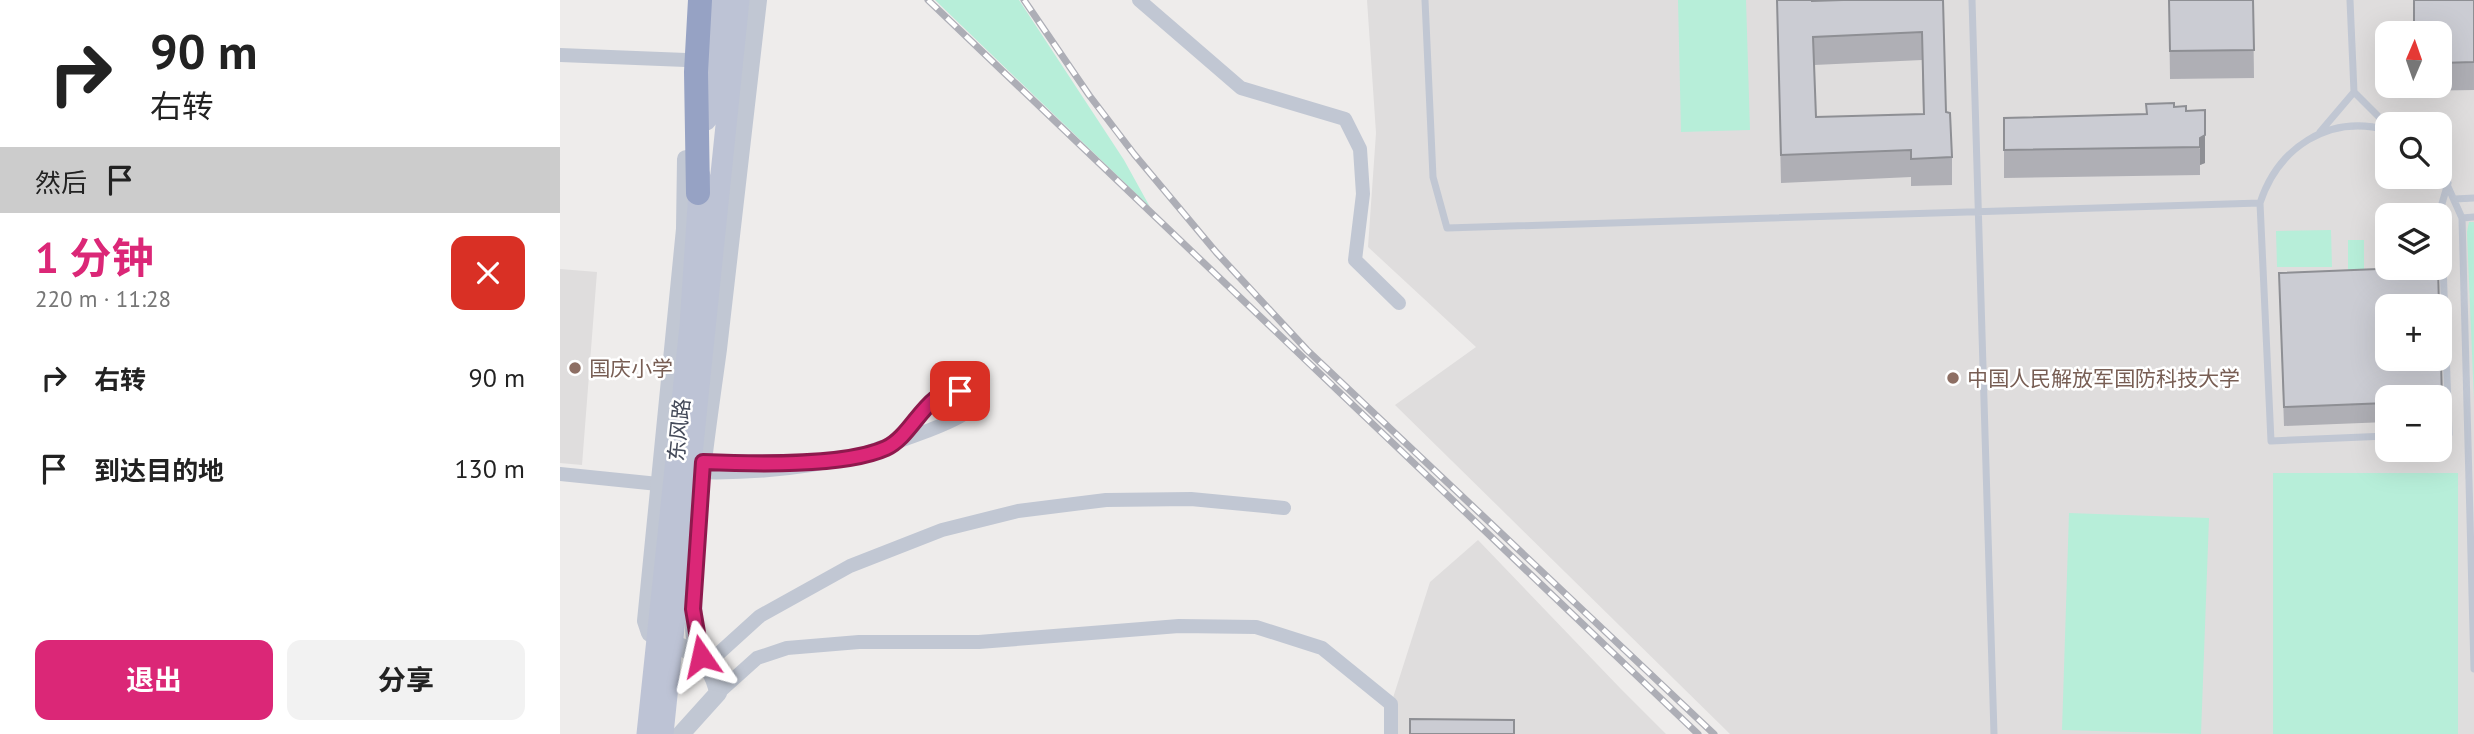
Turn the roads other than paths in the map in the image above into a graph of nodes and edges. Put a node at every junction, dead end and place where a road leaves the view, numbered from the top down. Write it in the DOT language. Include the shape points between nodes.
graph roads {
  1 [pos="691,0"];
  2 [pos="700,0"];
  3 [pos="719,0"];
  4 [pos="739,0"];
  5 [pos="760,0"];
  6 [pos="1139,0"];
  7 [pos="1426,0"];
  8 [pos="1972,0"];
  9 [pos="2350,0"];
  10 [pos="560,55"];
  11 [pos="686,60"];
  12 [pos="2354,92"];
  13 [pos="2375,115"];
  14 [pos="2375,127"];
  15 [pos="728,131"];
  16 [pos="2320,133"];
  17 [pos="2446,189"];
  18 [pos="2451,189"];
  19 [pos="710,190"];
  20 [pos="2474,198"];
  21 [pos="2455,199"];
  22 [pos="2260,203"];
  23 [pos="1979,213"];
  24 [pos="2474,217"];
  25 [pos="2462,218"];
  26 [pos="1399,303"];
  27 [pos="2447,385"];
  28 [pos="2375,437"];
  29 [pos="855,456"];
  30 [pos="560,474"];
  31 [pos="686,475"];
  32 [pos="1284,508"];
  33 [pos="704,660"];
  34 [pos="2474,669"];
  35 [pos="718,693"];
  36 [pos="647,734"];
  37 [pos="663,734"];
  38 [pos="681,734"];
  39 [pos="1391,734"];
  40 [pos="1994,734"];
  1 -- 11 [label="street"];
  2 -- 19 [label="highway" via="696,72"];
  3 -- 19 [label="main road, 东风路"];
  4 -- 15 [label="main road"];
  5 -- 15 [label="street" via="741,46"];
  5 -- 31 [label="street"];
  6 -- 26 [label="street" via="1241,88 1345,119 1360,149 1363,194 1355,260"];
  7 -- 23 [label="lane" via="1433,177 1447,228"];
  8 -- 23 [label="lane"];
  9 -- 12 [label="lane"];
  10 -- 11 [label="street"];
  11 -- 31 [label="street"];
  12 -- 13 [label="lane"];
  12 -- 16 [label="lane"];
  14 -- 16 [label="lane" via="2357,125"];
  15 -- 19 [label="main road"];
  16 -- 22 [label="lane" via="2282,160"];
  17 -- 27 [label="lane" via="2441,207"];
  18 -- 21 [label="lane"];
  19 -- 31 [label="main road, 东风路" via="690,326"];
  20 -- 21 [label="lane"];
  21 -- 25 [label="lane"];
  22 -- 23 [label="lane"];
  22 -- 28 [label="lane" via="2271,441"];
  23 -- 40 [label="lane"];
  24 -- 25 [label="lane"];
  25 -- 34 [label="lane"];
  29 -- 29 [label="street" via="935,426 961,418 968,411 969,399 960,391 949,390 936,398 907,432 889,446"];
  29 -- 31 [label="street" via="824,464"];
  30 -- 31 [label="street"];
  31 -- 33 [label="street" via="693,609"];
  31 -- 33 [label="street" via="646,621 650,633"];
  31 -- 36 [label="main road, 东风路"];
  31 -- 37 [label="main road, 东风路"];
  32 -- 33 [label="street" via="1191,499 1106,500 1018,511 942,530 850,566 760,616"];
  33 -- 35 [label="street"];
  35 -- 38 [label="street"];
  35 -- 39 [label="street" via="757,658 787,648 859,642 979,642 1179,626 1256,627 1322,648 1391,704"];
}
